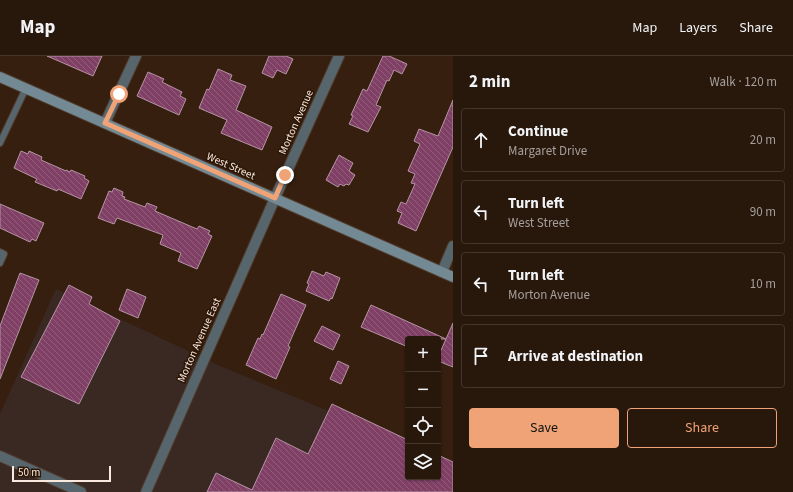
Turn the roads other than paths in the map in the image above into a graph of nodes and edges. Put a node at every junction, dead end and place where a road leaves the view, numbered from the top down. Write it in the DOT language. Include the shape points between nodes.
graph roads {
  1 [pos="136,56"];
  2 [pos="339,56"];
  3 [pos="0,77"];
  4 [pos="26,88"];
  5 [pos="105,123"];
  6 [pos="0,143"];
  7 [pos="275,198"];
  8 [pos="453,246"];
  9 [pos="0,252"];
  10 [pos="0,263"];
  11 [pos="442,272"];
  12 [pos="453,277"];
  13 [pos="0,456"];
  14 [pos="81,492"];
  15 [pos="146,492"];
  1 -- 5 [label="street"];
  2 -- 7 [label="street, Morton Avenue"];
  3 -- 4 [label="main road, West Street"];
  4 -- 5 [label="main road, West Street"];
  4 -- 6 [label="lane"];
  5 -- 7 [label="main road, West Street"];
  7 -- 11 [label="main road, West Street"];
  7 -- 15 [label="street, Morton Avenue East"];
  8 -- 11 [label="street"];
  9 -- 10 [label="lane" via="4,254"];
  11 -- 12 [label="main road, West Street"];
  13 -- 14 [label="street"];
}
